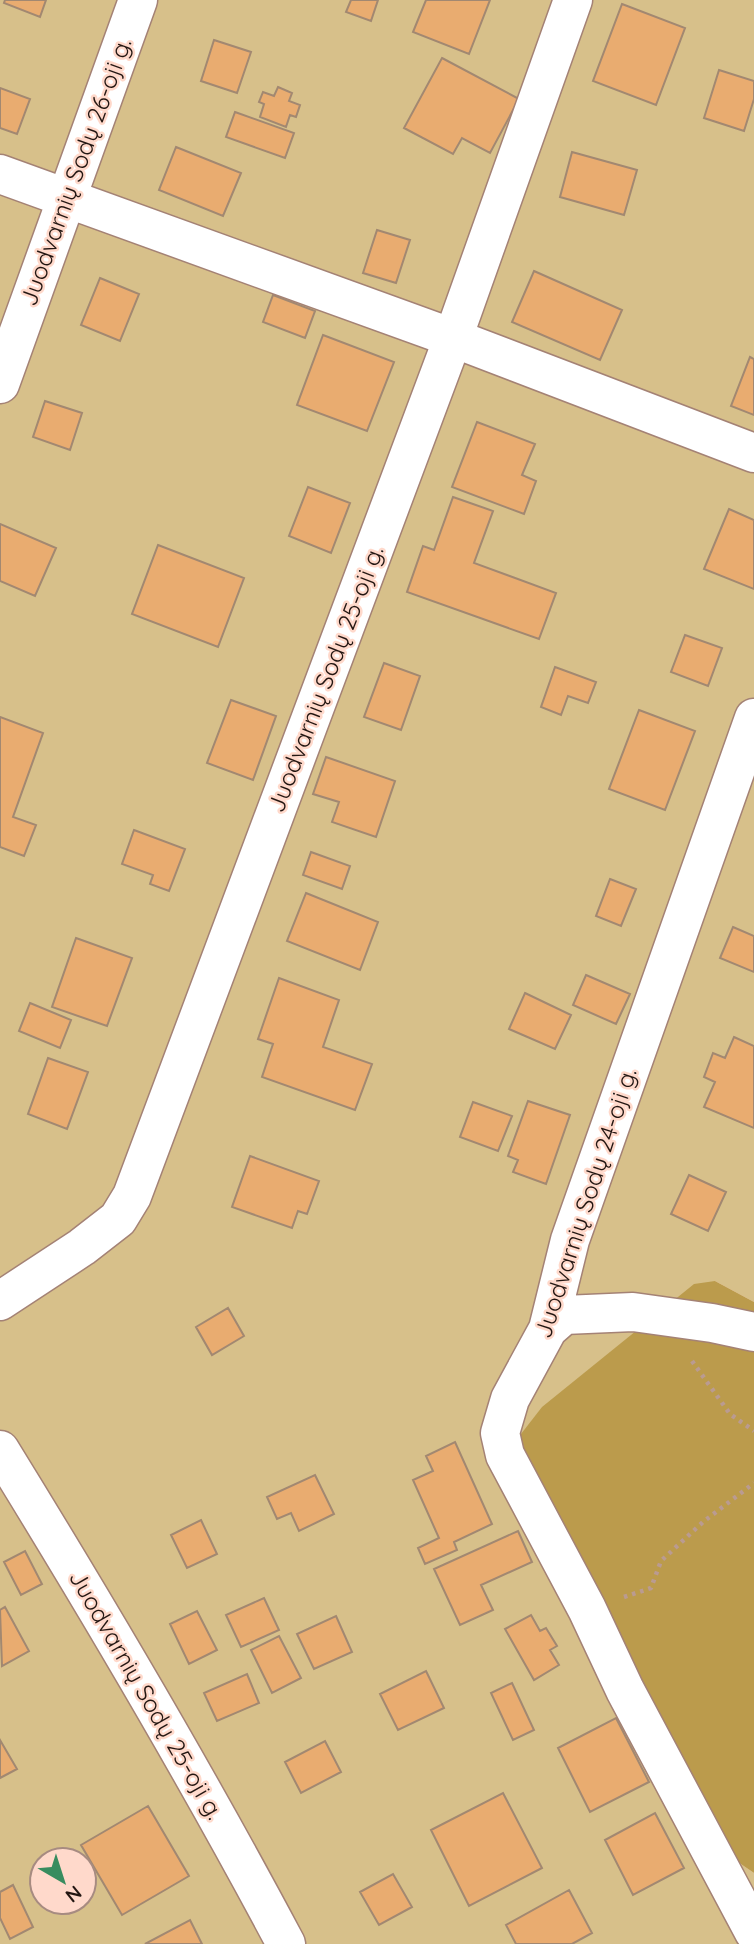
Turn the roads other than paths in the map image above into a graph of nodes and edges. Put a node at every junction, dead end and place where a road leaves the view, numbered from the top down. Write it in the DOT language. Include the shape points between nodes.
graph roads {
  1 [pos="138,0"];
  2 [pos="573,0"];
  3 [pos="0,174"];
  4 [pos="66,199"];
  5 [pos="453,338"];
  6 [pos="0,384"];
  7 [pos="754,453"];
  8 [pos="754,718"];
  9 [pos="0,1301"];
  10 [pos="548,1329"];
  11 [pos="754,1332"];
  12 [pos="0,1450"];
  13 [pos="754,1932"];
  14 [pos="286,1944"];
  1 -- 4 [label="street, Juodvarnių Sodų 26-oji g."];
  2 -- 5 [label="street, Juodvarnių Sodų 25-oji g."];
  3 -- 4 [label="street"];
  4 -- 5 [label="street"];
  4 -- 6 [label="street, Juodvarnių Sodų 26-oji g."];
  5 -- 7 [label="street"];
  5 -- 9 [label="street, Juodvarnių Sodų 25-oji g." via="132,1196 118,1219"];
  8 -- 10 [label="street, Juodvarnių Sodų 24-oji g." via="570,1240"];
  10 -- 11 [label="street" via="564,1315 633,1311"];
  10 -- 13 [label="street, Juodvarnių Sodų 24-oji g." via="510,1399 500,1433 505,1455"];
  12 -- 14 [label="street, Juodvarnių Sodų 25-oji g." via="103,1617"];
}
